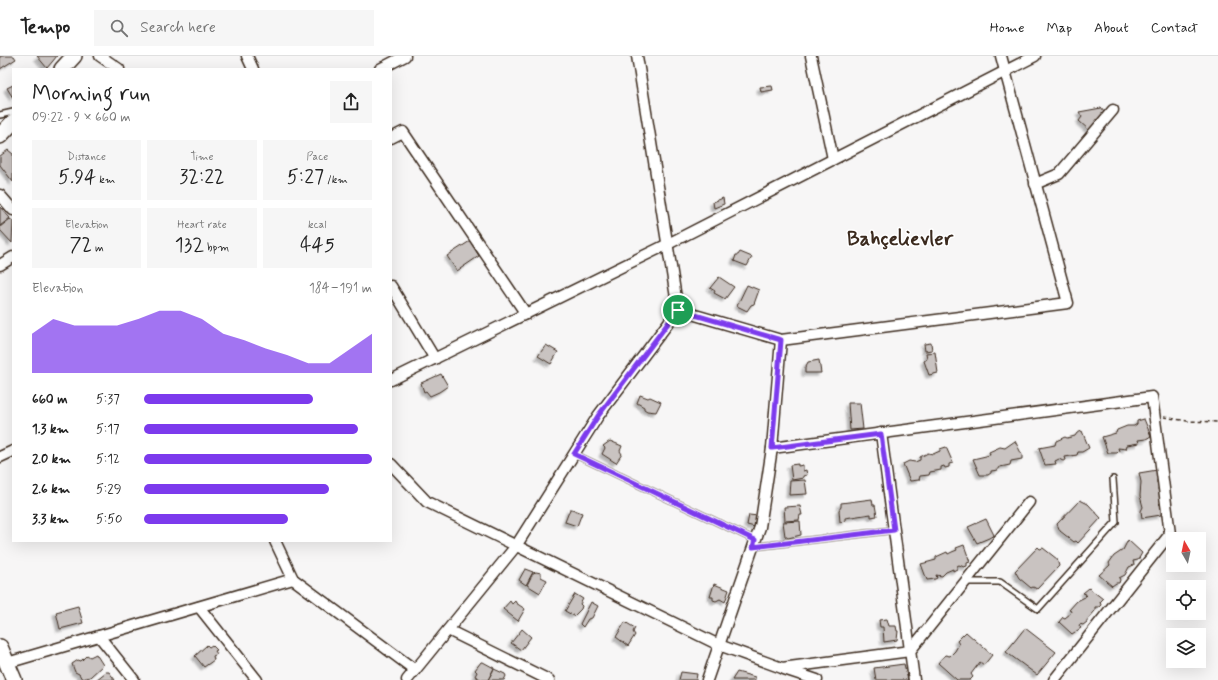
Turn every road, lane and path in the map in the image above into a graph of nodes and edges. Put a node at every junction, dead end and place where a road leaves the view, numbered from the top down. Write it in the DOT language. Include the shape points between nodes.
graph roads {
  1 [pos="74,56"];
  2 [pos="100,56"];
  3 [pos="247,56"];
  4 [pos="405,56"];
  5 [pos="638,56"];
  6 [pos="812,56"];
  7 [pos="1001,56"];
  8 [pos="1035,56"];
  9 [pos="63,68"];
  10 [pos="118,68"];
  11 [pos="253,68"];
  12 [pos="382,68"];
  13 [pos="1004,72"];
  14 [pos="1113,110"];
  15 [pos="12,112"];
  16 [pos="0,115"];
  17 [pos="12,123"];
  18 [pos="0,136"];
  19 [pos="392,138"];
  20 [pos="833,159"];
  21 [pos="1035,184"];
  22 [pos="0,195"];
  23 [pos="12,209"];
  24 [pos="668,244"];
  25 [pos="12,258"];
  26 [pos="0,265"];
  27 [pos="392,288"];
  28 [pos="678,310"];
  29 [pos="526,314"];
  30 [pos="781,340"];
  31 [pos="435,359"];
  32 [pos="392,380"];
  33 [pos="1154,418"];
  34 [pos="1218,422"];
  35 [pos="881,434"];
  36 [pos="772,448"];
  37 [pos="12,451"];
  38 [pos="574,454"];
  39 [pos="0,457"];
  40 [pos="392,465"];
  41 [pos="1113,479"];
  42 [pos="1029,502"];
  43 [pos="894,530"];
  44 [pos="275,542"];
  45 [pos="754,543"];
  46 [pos="516,546"];
  47 [pos="293,579"];
  48 [pos="965,582"];
  49 [pos="200,607"];
  50 [pos="448,630"];
  51 [pos="99,636"];
  52 [pos="719,645"];
  53 [pos="0,647"];
  54 [pos="910,651"];
  55 [pos="7,663"];
  56 [pos="782,668"];
  57 [pos="415,670"];
  58 [pos="14,680"];
  59 [pos="134,680"];
  60 [pos="257,680"];
  61 [pos="407,680"];
  62 [pos="549,680"];
  63 [pos="707,680"];
  64 [pos="817,680"];
  65 [pos="914,680"];
  66 [pos="1054,680"];
  1 -- 9 [label="street"];
  2 -- 10 [label="street"];
  3 -- 11 [label="street"];
  4 -- 12 [label="street"];
  5 -- 24 [label="street"];
  6 -- 20 [label="street"];
  7 -- 13 [label="street"];
  8 -- 13 [label="street"];
  13 -- 20 [label="street"];
  13 -- 21 [label="street"];
  14 -- 21 [label="street" via="1059,174"];
  15 -- 16 [label="lane"];
  17 -- 18 [label="street"];
  19 -- 29 [label="street" via="403,132"];
  20 -- 24 [label="street"];
  21 -- 30 [label="street" via="1068,303"];
  22 -- 23 [label="street"];
  24 -- 28 [label="street"];
  24 -- 29 [label="street"];
  25 -- 26 [label="street"];
  27 -- 31 [label="street"];
  28 -- 30 [label="street"];
  28 -- 38 [label="street" via="598,416"];
  29 -- 31 [label="street"];
  30 -- 36 [label="street"];
  31 -- 32 [label="street"];
  33 -- 34 [label="path"];
  33 -- 35 [label="street" via="1152,397"];
  33 -- 66 [label="street" via="1170,534"];
  35 -- 36 [label="street"];
  35 -- 43 [label="street"];
  36 -- 45 [label="street" via="760,527"];
  37 -- 39 [label="street"];
  38 -- 45 [label="lane"];
  38 -- 46 [label="street"];
  40 -- 46 [label="street" via="427,502"];
  41 -- 48 [label="lane" via="1116,522 1038,609 1000,582"];
  42 -- 48 [label="street"];
  43 -- 45 [label="lane"];
  43 -- 54 [label="street"];
  44 -- 47 [label="street"];
  45 -- 52 [label="street"];
  46 -- 50 [label="street"];
  46 -- 52 [label="street"];
  47 -- 49 [label="street"];
  47 -- 57 [label="street"];
  48 -- 54 [label="street"];
  49 -- 51 [label="street"];
  49 -- 60 [label="street"];
  50 -- 57 [label="street"];
  50 -- 62 [label="street"];
  51 -- 55 [label="street"];
  51 -- 59 [label="street"];
  52 -- 56 [label="street"];
  52 -- 63 [label="street"];
  53 -- 55 [label="street"];
  54 -- 56 [label="street"];
  54 -- 65 [label="street"];
  55 -- 58 [label="street"];
  56 -- 64 [label="street"];
  57 -- 61 [label="street"];
}
